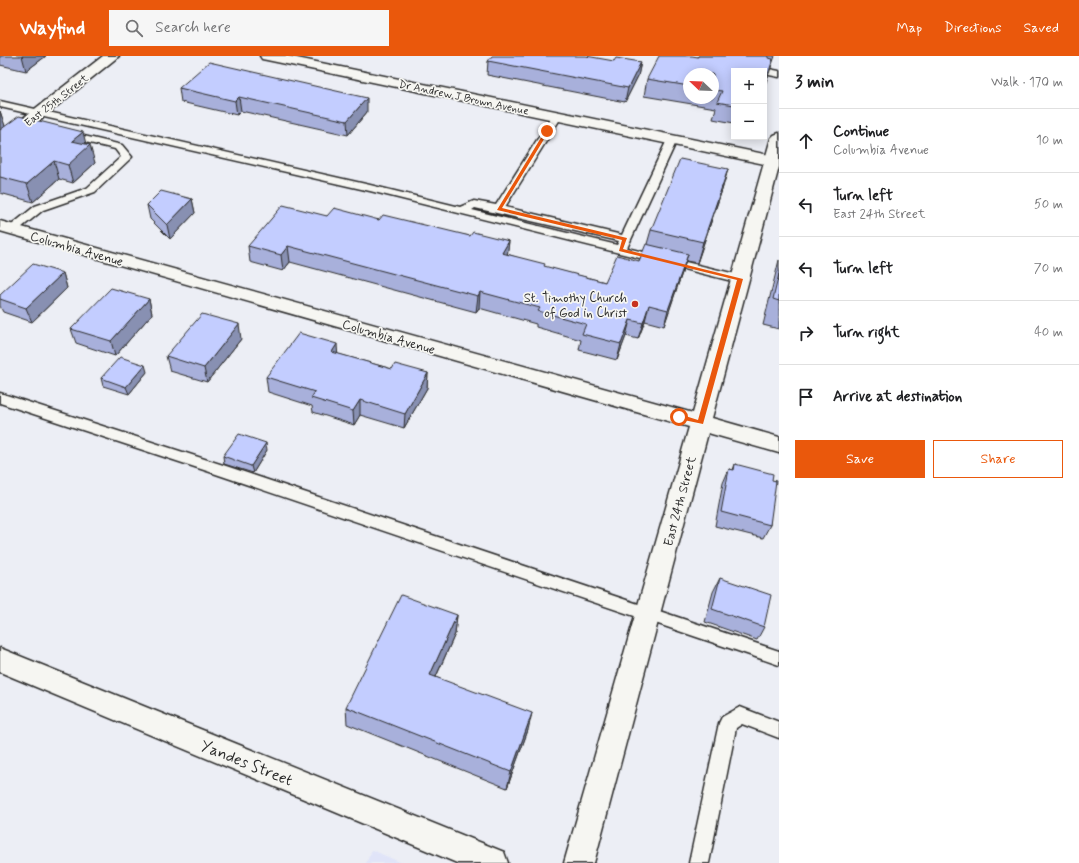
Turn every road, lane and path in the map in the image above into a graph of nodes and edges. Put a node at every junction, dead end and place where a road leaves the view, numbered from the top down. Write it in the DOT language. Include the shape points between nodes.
graph roads {
  1 [pos="112,56"];
  2 [pos="267,56"];
  3 [pos="767,72"];
  4 [pos="779,74"];
  5 [pos="0,104"];
  6 [pos="39,114"];
  7 [pos="557,116"];
  8 [pos="53,132"];
  9 [pos="779,138"];
  10 [pos="672,140"];
  11 [pos="0,144"];
  12 [pos="776,161"];
  13 [pos="499,209"];
  14 [pos="461,211"];
  15 [pos="6,228"];
  16 [pos="625,239"];
  17 [pos="620,250"];
  18 [pos="740,279"];
  19 [pos="0,398"];
  20 [pos="701,423"];
  21 [pos="779,444"];
  22 [pos="648,613"];
  23 [pos="779,658"];
  24 [pos="0,660"];
  25 [pos="779,730"];
  26 [pos="493,863"];
  27 [pos="579,863"];
  28 [pos="699,863"];
  1 -- 6 [label="street, East 25th Street"];
  2 -- 7 [label="street, Dr Andrew J Brown Avenue"];
  3 -- 4 [label="lane"];
  5 -- 6 [label="lane"];
  6 -- 11 [label="street, East 25th Street"];
  6 -- 14 [label="lane"];
  7 -- 10 [label="street, Dr Andrew J Brown Avenue"];
  7 -- 13 [label="lane"];
  8 -- 15 [label="lane" via="118,147 127,157 91,190 38,208"];
  9 -- 12 [label="street, East 24th Street"];
  10 -- 12 [label="street, Dr Andrew J Brown Avenue"];
  10 -- 16 [label="lane"];
  12 -- 18 [label="street, East 24th Street"];
  13 -- 14 [label="lane" via="474,204"];
  13 -- 16 [label="lane"];
  14 -- 17 [label="lane"];
  15 -- 20 [label="street, Columbia Avenue"];
  16 -- 17 [label="lane"];
  17 -- 18 [label="lane"];
  18 -- 20 [label="street, East 24th Street"];
  19 -- 22 [label="lane"];
  20 -- 21 [label="street, Columbia Avenue"];
  20 -- 22 [label="street, East 24th Street"];
  22 -- 23 [label="lane"];
  22 -- 27 [label="street, East 24th Street"];
  24 -- 26 [label="street, Yandes Street"];
  25 -- 28 [label="lane" via="740,715 728,723"];
}
